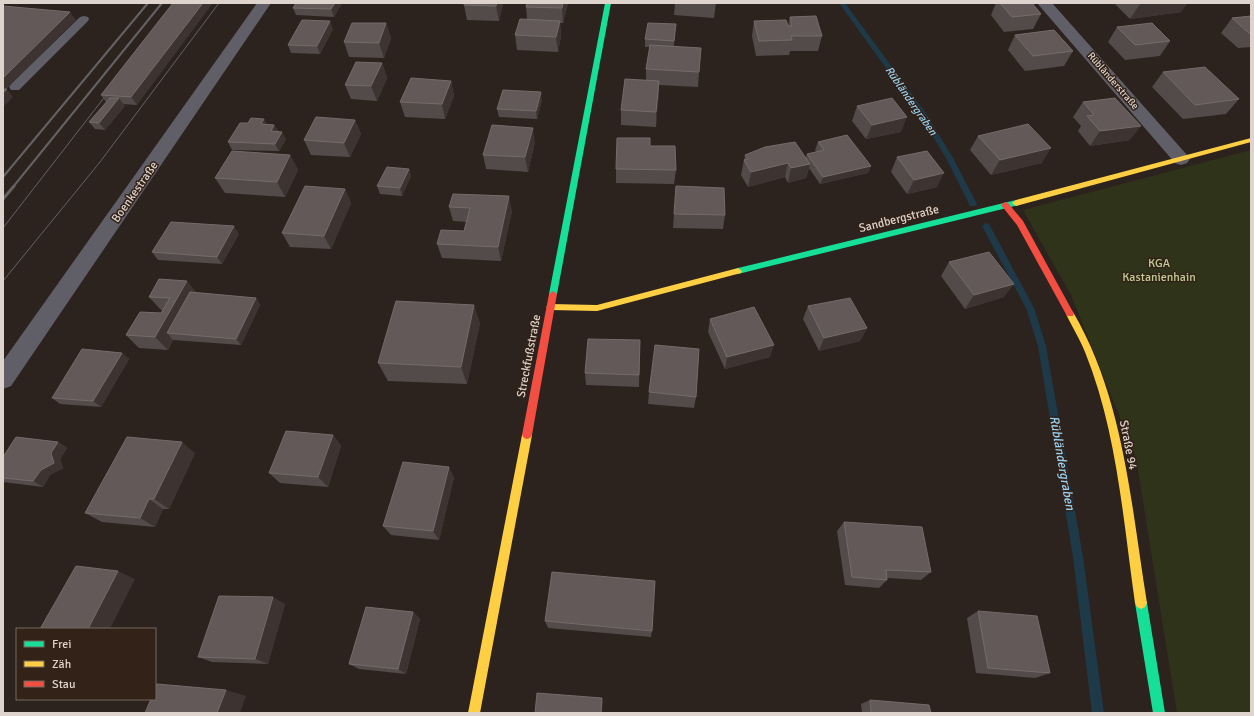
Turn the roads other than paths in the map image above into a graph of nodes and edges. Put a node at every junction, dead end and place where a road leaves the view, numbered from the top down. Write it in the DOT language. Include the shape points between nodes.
graph roads {
  1 [pos="264,3"];
  2 [pos="608,3"];
  3 [pos="1044,3"];
  4 [pos="84,19"];
  5 [pos="15,87"];
  6 [pos="1251,140"];
  7 [pos="1181,159"];
  8 [pos="1005,205"];
  9 [pos="550,307"];
  10 [pos="3,379"];
  11 [pos="474,713"];
  12 [pos="1159,713"];
  1 -- 10 [label="street, Boenkestraße"];
  2 -- 9 [label="street, Streckfußstraße"];
  3 -- 7 [label="street, Rübländerstraße"];
  4 -- 5 [label="lane"];
  6 -- 7 [label="street, Sandbergstraße"];
  7 -- 8 [label="street, Sandbergstraße"];
  8 -- 9 [label="street, Sandbergstraße" via="597,308"];
  8 -- 12 [label="street, Straße 94" via="1020,223 1092,356 1108,407"];
  9 -- 11 [label="street, Streckfußstraße"];
}
